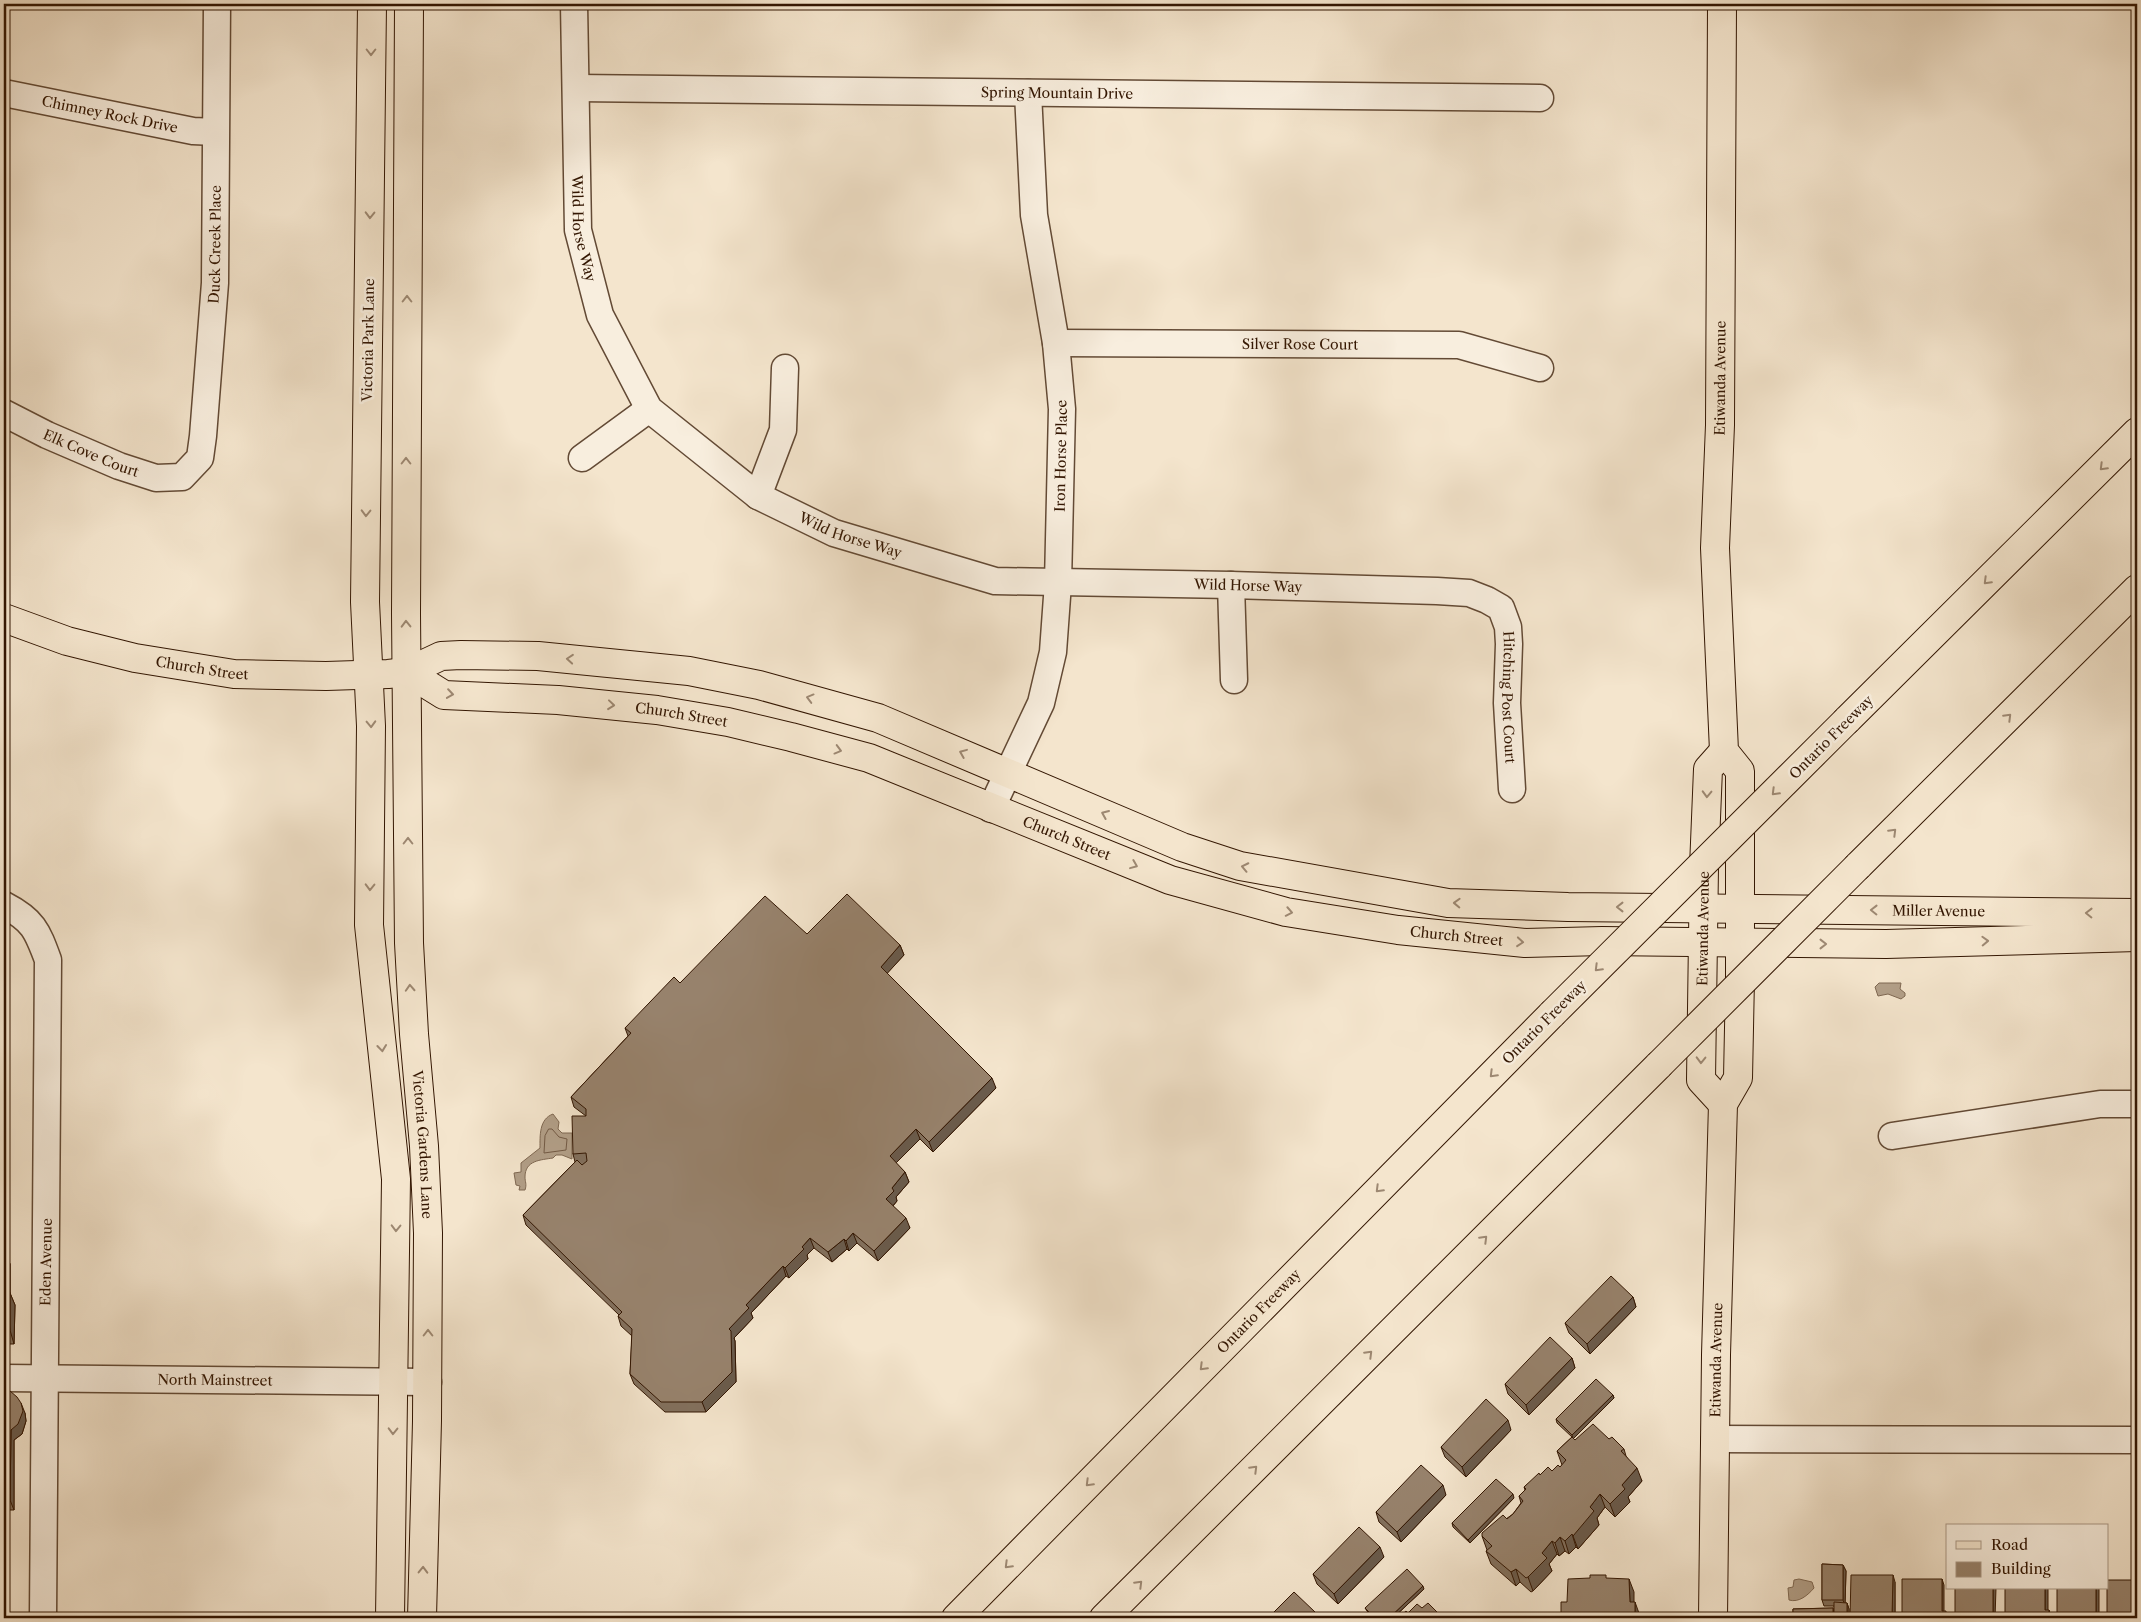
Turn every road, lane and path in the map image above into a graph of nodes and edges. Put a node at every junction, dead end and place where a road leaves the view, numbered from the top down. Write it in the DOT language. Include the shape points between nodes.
graph roads {
  1 [pos="217,4"];
  2 [pos="372,4"];
  3 [pos="409,4"];
  4 [pos="574,4"];
  5 [pos="1722,4"];
  6 [pos="576,88"];
  7 [pos="1028,92"];
  8 [pos="4,93"];
  9 [pos="1540,98"];
  10 [pos="215,132"];
  11 [pos="1056,343"];
  12 [pos="784,368"];
  13 [pos="1540,368"];
  14 [pos="650,410"];
  15 [pos="4,413"];
  16 [pos="2137,432"];
  17 [pos="582,458"];
  18 [pos="182,476"];
  19 [pos="758,496"];
  20 [pos="1058,583"];
  21 [pos="1231,585"];
  22 [pos="2137,589"];
  23 [pos="1501,608"];
  24 [pos="4,618"];
  25 [pos="407,672"];
  26 [pos="369,675"];
  27 [pos="1234,680"];
  28 [pos="1724,751"];
  29 [pos="1008,772"];
  30 [pos="1512,789"];
  31 [pos="991,809"];
  32 [pos="1703,907"];
  33 [pos="1739,908"];
  34 [pos="13,910"];
  35 [pos="2137,913"];
  36 [pos="2137,937"];
  37 [pos="1704,942"];
  38 [pos="1739,942"];
  39 [pos="1722,1104"];
  40 [pos="2137,1104"];
  41 [pos="1892,1136"];
  42 [pos="4,1378"];
  43 [pos="46,1378"];
  44 [pos="393,1382"];
  45 [pos="428,1382"];
  46 [pos="1716,1439"];
  47 [pos="2137,1440"];
  48 [pos="43,1618"];
  49 [pos="390,1618"];
  50 [pos="422,1618"];
  51 [pos="956,1618"];
  52 [pos="1104,1618"];
  53 [pos="1713,1618"];
  1 -- 10 [label="street, Duck Creek Place"];
  2 -- 26 [label="main road, Victoria Park Lane, one-way" via="366,602"];
  25 -- 3 [label="main road, one-way"];
  4 -- 6 [label="street, Wild Horse Way"];
  5 -- 28 [label="main road, Etiwanda Avenue" via="1720,426 1715,548"];
  6 -- 7 [label="street, Spring Mountain Drive"];
  6 -- 14 [label="street, Wild Horse Way" via="578,230 600,315"];
  7 -- 9 [label="street, Spring Mountain Drive"];
  7 -- 11 [label="street, Iron Horse Place" via="1034,215"];
  8 -- 10 [label="street, Chimney Rock Drive" via="193,131"];
  10 -- 18 [label="street, Duck Creek Place" via="214,283 203,436 200,458"];
  11 -- 13 [label="street, Silver Rose Court" via="1459,345"];
  11 -- 20 [label="street, Iron Horse Place" via="1062,410"];
  12 -- 19 [label="street" via="783,430"];
  14 -- 17 [label="street"];
  14 -- 19 [label="street, Wild Horse Way"];
  15 -- 18 [label="street, Elk Cove Court" via="119,466 156,478"];
  16 -- 51 [label="main road, Ontario Freeway, one-way, bridge" via="1552,1014"];
  19 -- 20 [label="street, Wild Horse Way" via="834,533 996,581"];
  20 -- 21 [label="street, Wild Horse Way"];
  20 -- 29 [label="street, Iron Horse Place" via="1053,652 1041,702"];
  21 -- 23 [label="street, Wild Horse Way" via="1469,593"];
  21 -- 27 [label="street"];
  52 -- 22 [label="main road, one-way, bridge"];
  23 -- 30 [label="street, Hitching Post Court" via="1508,627 1506,703"];
  24 -- 26 [label="main road, Church Street" via="67,641 156,662 234,674"];
  25 -- 26 [label="main road, Church Street"];
  29 -- 25 [label="main road, Church Street, one-way" via="878,718 759,684 688,670 538,656 461,655 440,656"];
  25 -- 31 [label="main road, Church Street, one-way" via="444,695 558,700 657,710 737,724 870,758"];
  45 -- 25 [label="main road, Victoria Gardens Lane, one-way" via="428,1224 408,942"];
  26 -- 44 [label="main road, Victoria Gardens Lane, one-way" via="369,924 396,1179"];
  28 -- 32 [label="main road, Etiwanda Avenue, one-way" via="1708,769"];
  28 -- 33 [label="main road" via="1740,771"];
  29 -- 31 [label="street, Iron Horse Place"];
  32 -- 29 [label="main road, Church Street, one-way" via="1448,903 1240,866 1182,846"];
  31 -- 37 [label="main road, Church Street, one-way" via="1170,880 1286,912 1398,930 1525,943"];
  32 -- 33 [label="main road, Church Street"];
  32 -- 37 [label="main road, Etiwanda Avenue"];
  35 -- 33 [label="main road, Miller Avenue, one-way"];
  33 -- 38 [label="main road"];
  34 -- 43 [label="street, Eden Avenue" via="38,934 48,960"];
  38 -- 36 [label="main road, one-way" via="1886,944"];
  37 -- 38 [label="main road, Church Street"];
  37 -- 39 [label="main road, Etiwanda Avenue, one-way" via="1701,1080"];
  38 -- 39 [label="main road" via="1738,1078"];
  39 -- 46 [label="main road, Etiwanda Avenue"];
  40 -- 41 [label="street" via="2100,1104"];
  42 -- 43 [label="street, North Mainstreet"];
  43 -- 44 [label="street, North Mainstreet"];
  43 -- 48 [label="street, Eden Avenue"];
  44 -- 45 [label="street, North Mainstreet"];
  44 -- 49 [label="main road, Victoria Gardens Lane, one-way"];
  50 -- 45 [label="main road, Victoria Gardens Lane, one-way"];
  46 -- 47 [label="street"];
  46 -- 53 [label="main road, Etiwanda Avenue"];
}
